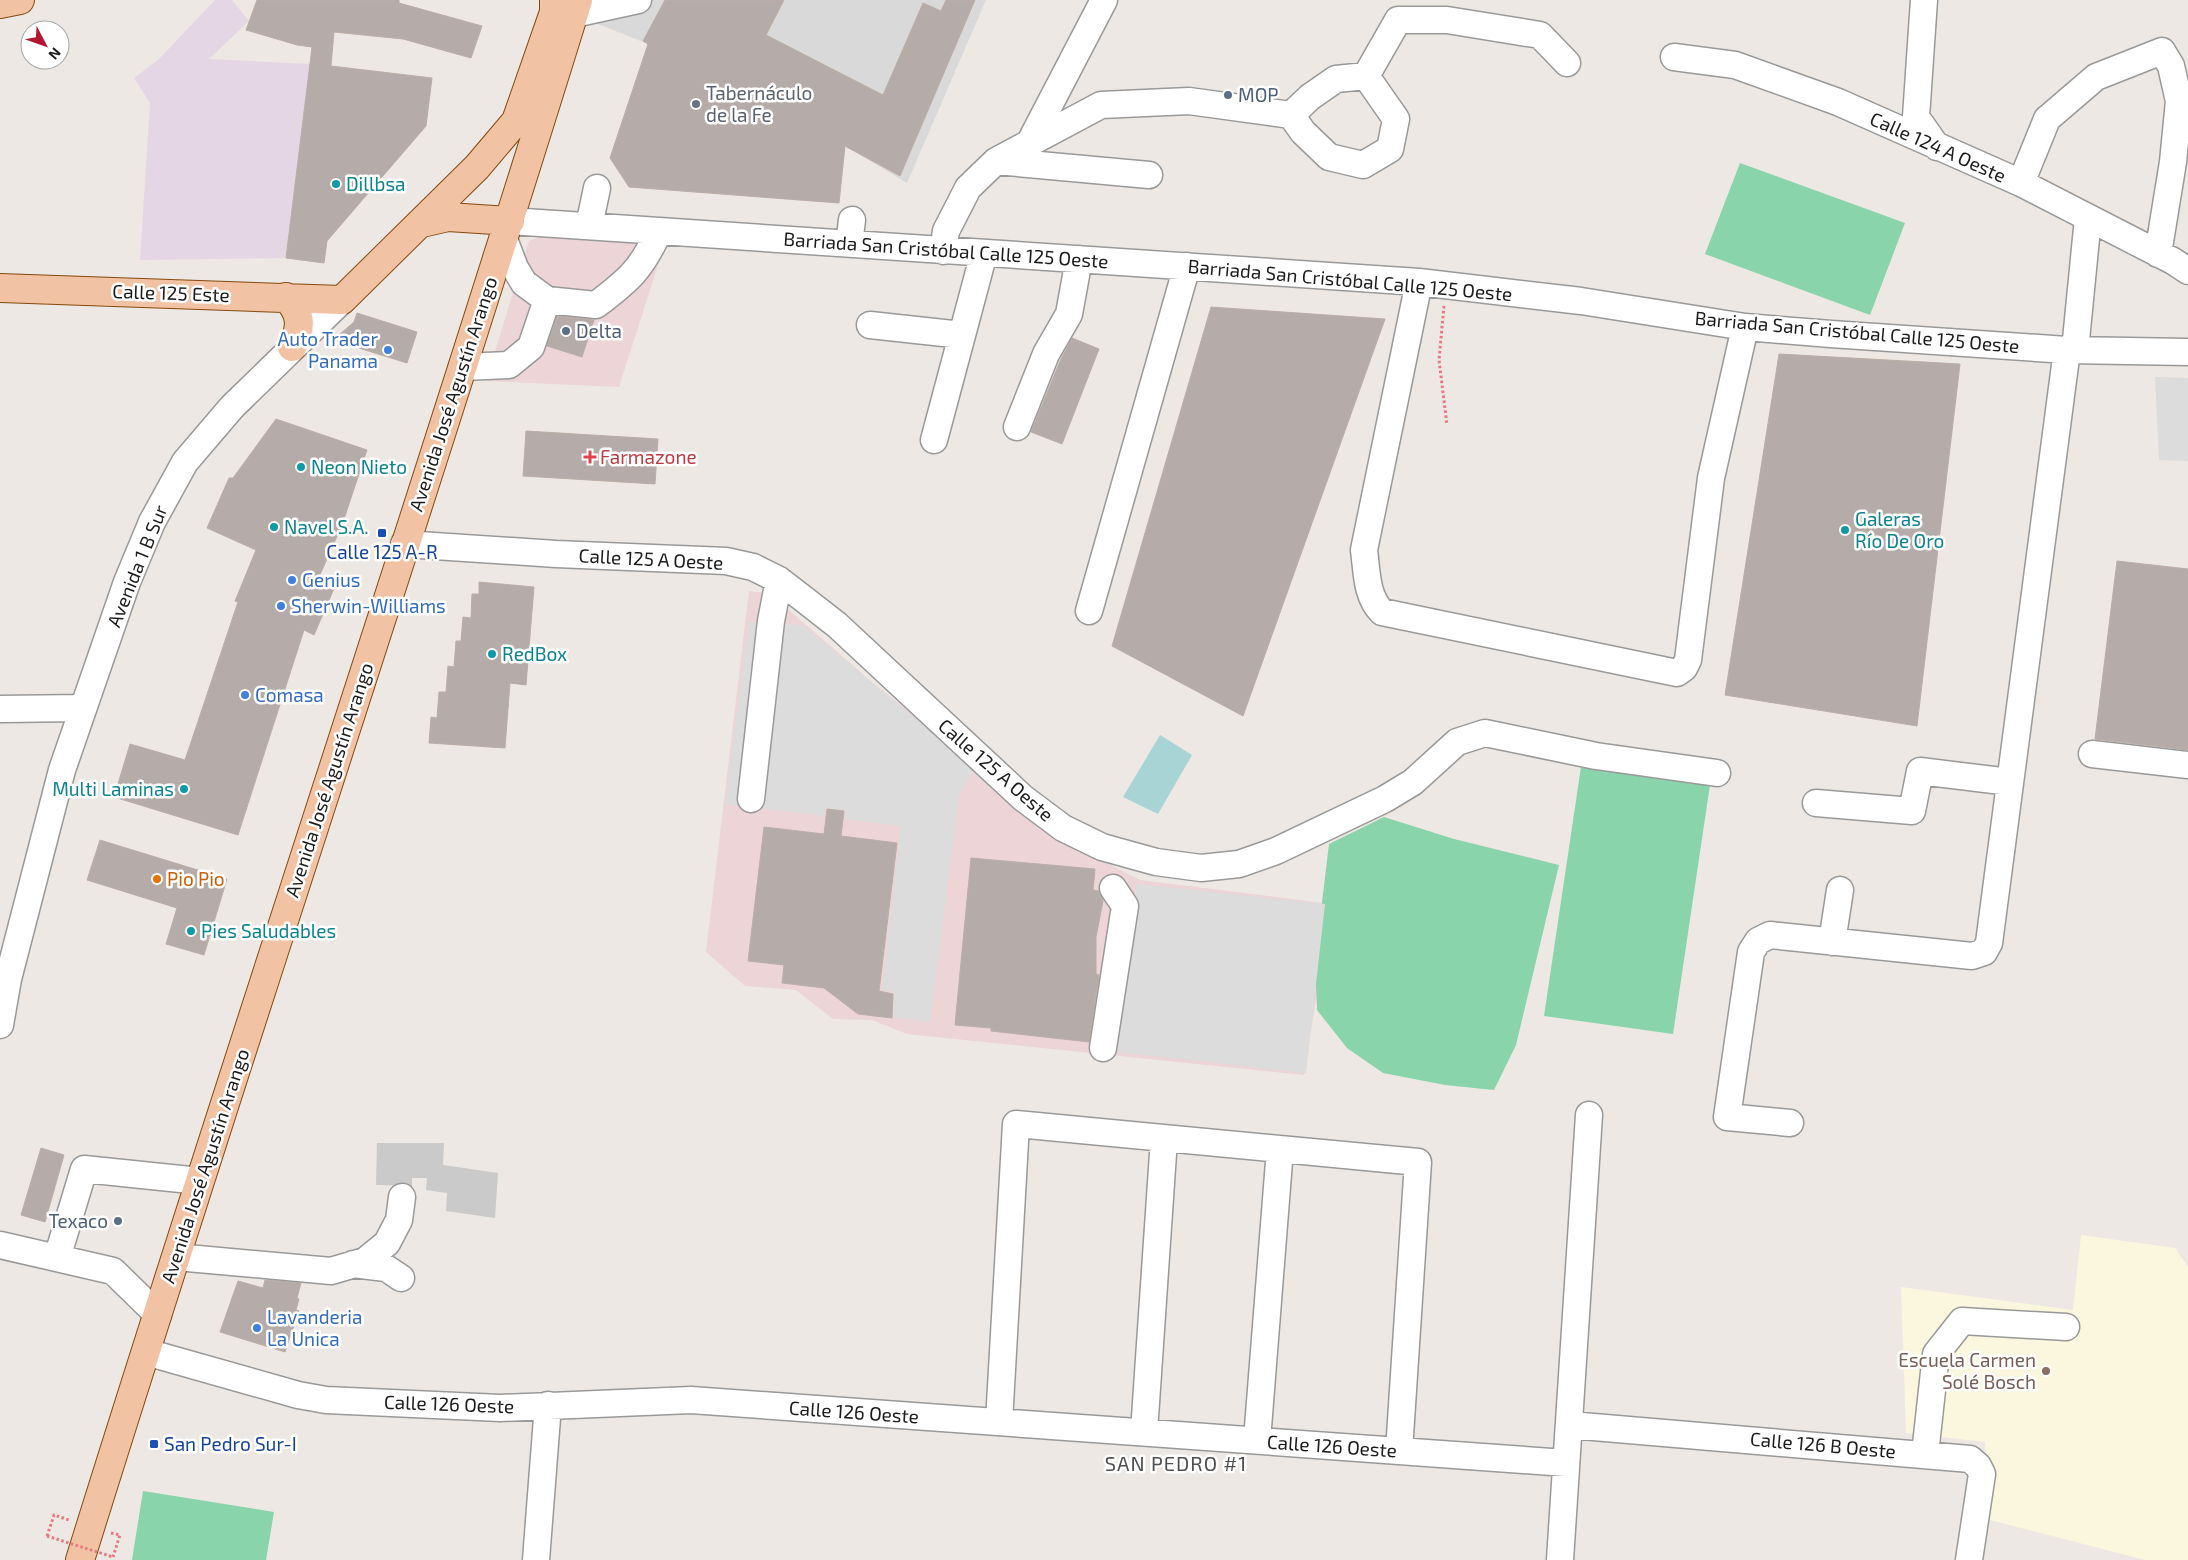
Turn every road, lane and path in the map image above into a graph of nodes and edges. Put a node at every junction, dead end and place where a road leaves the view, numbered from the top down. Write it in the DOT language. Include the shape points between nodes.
graph roads {
  1 [pos="20,0"];
  2 [pos="638,0"];
  3 [pos="1104,0"];
  4 [pos="1924,0"];
  5 [pos="0,4"];
  6 [pos="569,5"];
  7 [pos="1674,57"];
  8 [pos="1567,63"];
  9 [pos="1366,76"];
  10 [pos="1291,116"];
  11 [pos="1029,144"];
  12 [pos="1937,148"];
  13 [pos="996,161"];
  14 [pos="1150,175"];
  15 [pos="2021,184"];
  16 [pos="597,188"];
  17 [pos="2088,218"];
  18 [pos="422,223"];
  19 [pos="589,226"];
  20 [pos="507,230"];
  21 [pos="659,231"];
  22 [pos="943,251"];
  23 [pos="984,253"];
  24 [pos="2158,254"];
  25 [pos="1079,259"];
  26 [pos="1187,266"];
  27 [pos="2188,271"];
  28 [pos="1419,282"];
  29 [pos="1446,286"];
  30 [pos="0,288"];
  31 [pos="286,297"];
  32 [pos="342,300"];
  33 [pos="547,300"];
  34 [pos="870,324"];
  35 [pos="1745,326"];
  36 [pos="962,335"];
  37 [pos="292,347"];
  38 [pos="2071,350"];
  39 [pos="2188,352"];
  40 [pos="462,368"];
  41 [pos="1446,425"];
  42 [pos="1017,427"];
  43 [pos="934,440"];
  44 [pos="404,544"];
  45 [pos="779,580"];
  46 [pos="1089,611"];
  47 [pos="83,708"];
  48 [pos="0,709"];
  49 [pos="2092,754"];
  50 [pos="2188,764"];
  51 [pos="1717,773"];
  52 [pos="2010,782"];
  53 [pos="751,799"];
  54 [pos="1816,803"];
  55 [pos="1113,888"];
  56 [pos="1840,890"];
  57 [pos="1832,942"];
  58 [pos="4,979"];
  59 [pos="0,1025"];
  60 [pos="1103,1048"];
  61 [pos="1588,1115"];
  62 [pos="1790,1123"];
  63 [pos="1164,1139"];
  64 [pos="1280,1149"];
  65 [pos="200,1182"];
  66 [pos="402,1198"];
  67 [pos="0,1245"];
  68 [pos="176,1257"];
  69 [pos="57,1258"];
  70 [pos="353,1264"];
  71 [pos="401,1278"];
  72 [pos="158,1315"];
  73 [pos="2066,1328"];
  74 [pos="146,1352"];
  75 [pos="548,1405"];
  76 [pos="999,1422"];
  77 [pos="1570,1425"];
  78 [pos="1144,1432"];
  79 [pos="1256,1440"];
  80 [pos="1399,1451"];
  81 [pos="1925,1454"];
  82 [pos="1566,1463"];
  83 [pos="54,1515"];
  84 [pos="120,1536"];
  85 [pos="80,1560"];
  86 [pos="536,1560"];
  87 [pos="1560,1560"];
  88 [pos="1969,1560"];
  1 -- 5 [label="main road"];
  2 -- 6 [label="street"];
  3 -- 11 [label="street"];
  4 -- 12 [label="street" via="1916,117"];
  6 -- 18 [label="main road, Avenida 1 B Sur" via="554,12 516,121"];
  6 -- 20 [label="main road, Avenida José Agustín Arango"];
  7 -- 12 [label="street, Calle 124 A Oeste" via="1735,65 1838,102"];
  8 -- 9 [label="street" via="1540,35 1447,20 1398,20"];
  9 -- 10 [label="street" via="1336,79 1310,97"];
  9 -- 10 [label="street" via="1396,119 1390,149 1363,164 1329,157 1302,132"];
  10 -- 11 [label="street" via="1189,101 1101,105"];
  11 -- 13 [label="street"];
  12 -- 15 [label="street, Calle 124 A Oeste"];
  13 -- 14 [label="street"];
  13 -- 22 [label="street" via="968,188 946,231"];
  15 -- 17 [label="street, Calle 124 A Oeste"];
  15 -- 24 [label="street" via="2047,119 2096,77 2162,51 2171,66 2179,102"];
  16 -- 19 [label="street"];
  17 -- 24 [label="street, Calle 124 A Oeste"];
  17 -- 38 [label="street"];
  18 -- 20 [label="main road" via="448,217"];
  18 -- 32 [label="main road, Avenida 1 B Sur"];
  19 -- 20 [label="street, Barriada San Cristóbal Calle 125 Oeste"];
  19 -- 21 [label="street, Barriada San Cristóbal Calle 125 Oeste"];
  20 -- 33 [label="street" via="515,268 524,282"];
  20 -- 40 [label="main road, Avenida José Agustín Arango"];
  21 -- 22 [label="street, Barriada San Cristóbal Calle 125 Oeste" via="851,232"];
  21 -- 33 [label="street" via="649,253 630,279 596,305"];
  22 -- 23 [label="street, Barriada San Cristóbal Calle 125 Oeste"];
  23 -- 25 [label="street, Barriada San Cristóbal Calle 125 Oeste"];
  23 -- 36 [label="street"];
  24 -- 27 [label="street, Calle 124 A Oeste"];
  25 -- 26 [label="street, Barriada San Cristóbal Calle 125 Oeste"];
  25 -- 42 [label="street" via="1069,314 1046,354"];
  26 -- 28 [label="street, Barriada San Cristóbal Calle 125 Oeste"];
  26 -- 46 [label="street"];
  28 -- 29 [label="street, Barriada San Cristóbal Calle 125 Oeste"];
  28 -- 35 [label="street" via="1364,550 1374,604 1382,612 1677,673 1688,660 1711,478"];
  29 -- 35 [label="street, Barriada San Cristóbal Calle 125 Oeste"];
  29 -- 41 [label="path" via="1439,360"];
  30 -- 31 [label="main road, Calle 125 Este"];
  31 -- 32 [label="main road, Calle 125 Este"];
  31 -- 37 [label="main road" via="296,307 300,320 299,334"];
  32 -- 37 [label="street, Avenida 1 B Sur"];
  33 -- 40 [label="street" via="531,348 510,365"];
  34 -- 36 [label="street"];
  35 -- 38 [label="street, Barriada San Cristóbal Calle 125 Oeste"];
  36 -- 43 [label="street"];
  37 -- 47 [label="street, Avenida 1 B Sur" via="232,407 185,462 137,556"];
  38 -- 39 [label="street, Barriada San Cristóbal Calle 125 Oeste"];
  38 -- 52 [label="street"];
  40 -- 44 [label="main road, Avenida José Agustín Arango"];
  44 -- 45 [label="street, Calle 125 A Oeste" via="726,561 753,568"];
  44 -- 65 [label="main road, Avenida José Agustín Arango"];
  45 -- 51 [label="street, Calle 125 A Oeste" via="837,625 1030,803 1063,828 1102,847 1156,862 1201,868 1239,864 1276,851 1384,799 1413,782 1457,742 1485,732 1596,756"];
  45 -- 53 [label="street" via="771,621"];
  47 -- 48 [label="street"];
  47 -- 58 [label="street, Avenida 1 B Sur" via="62,770"];
  49 -- 50 [label="street"];
  52 -- 54 [label="street" via="1920,771 1912,810"];
  52 -- 57 [label="street" via="1990,943 1984,952 1972,956"];
  55 -- 60 [label="street" via="1125,906"];
  56 -- 57 [label="street"];
  57 -- 62 [label="street" via="1770,935 1758,941 1751,952 1727,1118"];
  58 -- 59 [label="street, Avenida 1 B Sur"];
  61 -- 77 [label="street"];
  63 -- 64 [label="street"];
  63 -- 76 [label="street" via="1016,1124"];
  63 -- 78 [label="street"];
  64 -- 79 [label="street"];
  64 -- 80 [label="street" via="1418,1162"];
  65 -- 68 [label="main road, Avenida José Agustín Arango"];
  65 -- 69 [label="street" via="84,1169"];
  66 -- 70 [label="street" via="399,1220 387,1243 364,1261"];
  67 -- 69 [label="street"];
  68 -- 70 [label="street" via="331,1271"];
  68 -- 72 [label="main road, Avenida José Agustín Arango"];
  69 -- 72 [label="street" via="112,1271"];
  70 -- 71 [label="street" via="386,1268"];
  72 -- 74 [label="main road, Avenida José Agustín Arango"];
  73 -- 81 [label="street" via="1962,1321 1936,1354"];
  74 -- 75 [label="street, Calle 126 Oeste" via="326,1400 500,1408"];
  74 -- 85 [label="main road, Avenida José Agustín Arango"];
  75 -- 76 [label="street, Calle 126 Oeste" via="691,1400"];
  75 -- 86 [label="street"];
  76 -- 78 [label="street, Calle 126 Oeste"];
  77 -- 81 [label="street, Calle 126 B Oeste"];
  77 -- 82 [label="street"];
  78 -- 79 [label="street, Calle 126 Oeste"];
  79 -- 80 [label="street, Calle 126 Oeste"];
  80 -- 82 [label="street, Calle 126 Oeste"];
  81 -- 88 [label="street, Calle 126 B Oeste" via="1970,1459 1982,1474"];
  82 -- 87 [label="street"];
  83 -- 84 [label="path, bridge" via="47,1536 113,1557"];
}
